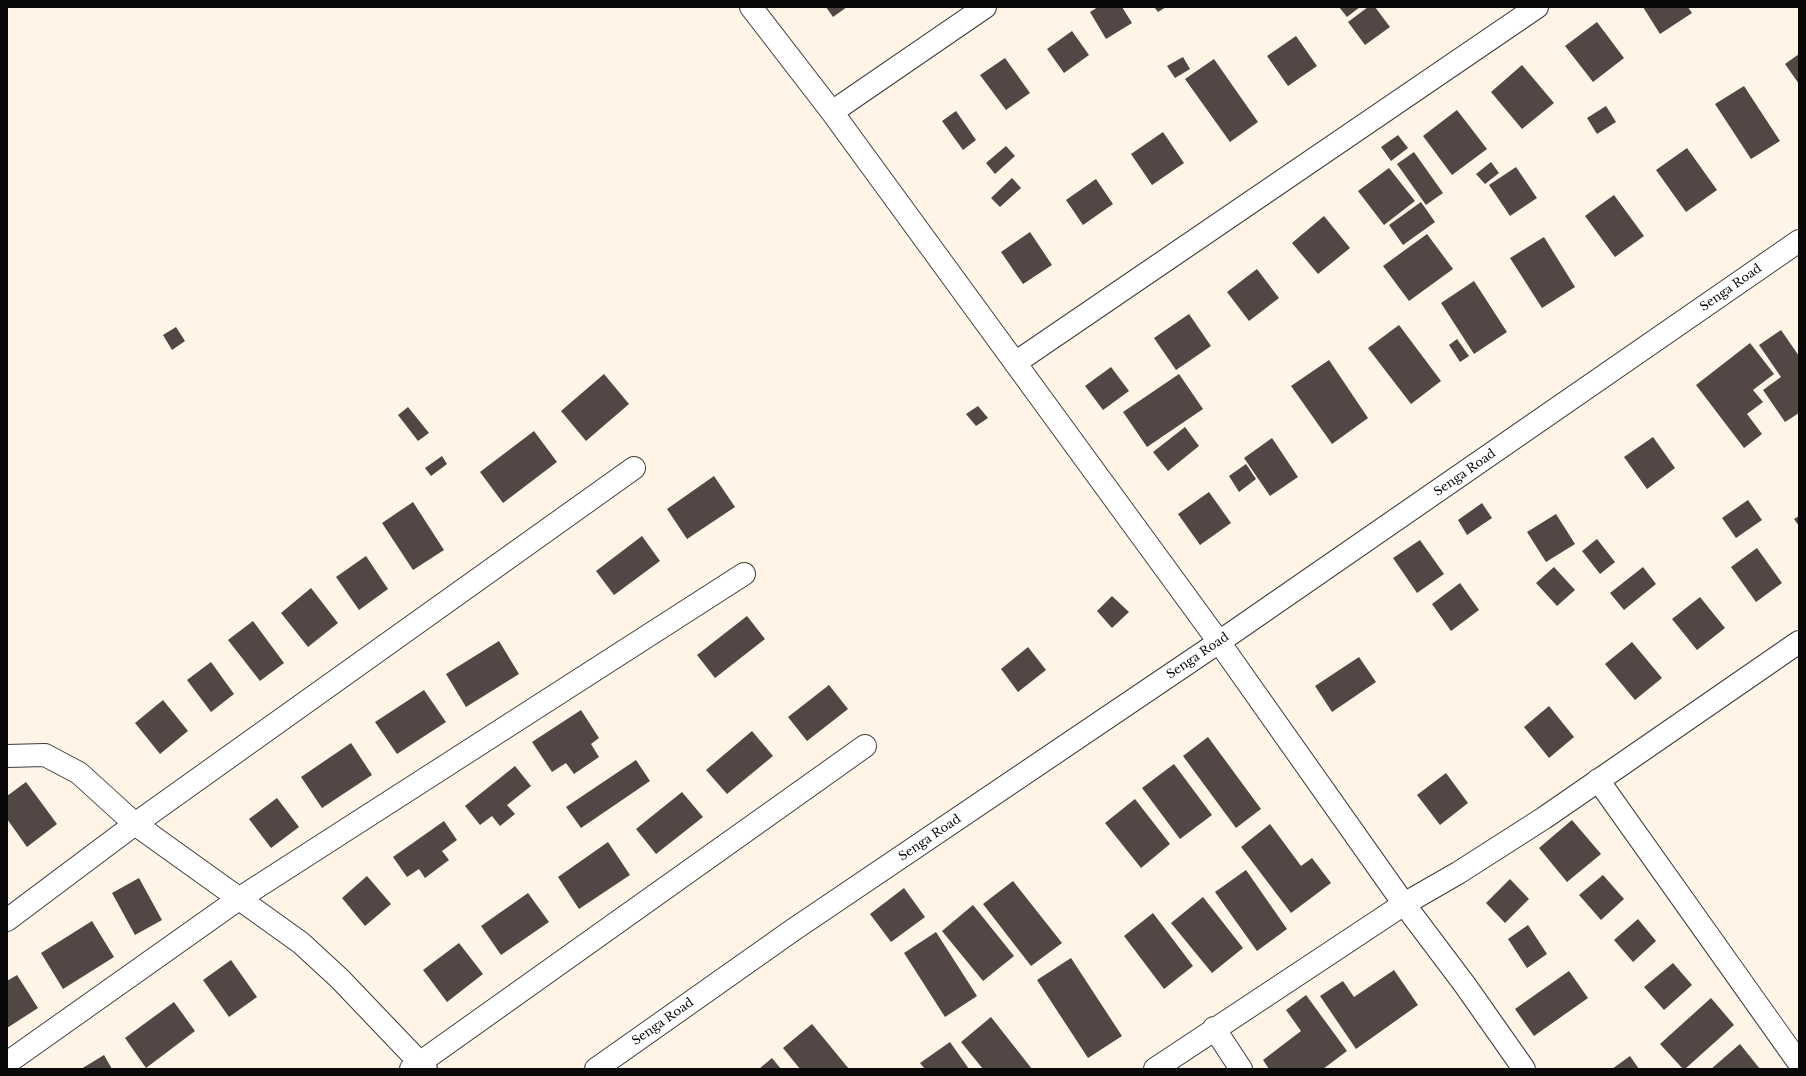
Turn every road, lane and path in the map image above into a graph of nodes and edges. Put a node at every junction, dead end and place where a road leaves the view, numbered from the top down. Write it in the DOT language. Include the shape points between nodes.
graph roads {
  1 [pos="751,7"];
  2 [pos="985,7"];
  3 [pos="1537,7"];
  4 [pos="832,112"];
  5 [pos="1799,241"];
  6 [pos="1015,363"];
  7 [pos="634,468"];
  8 [pos="744,574"];
  9 [pos="1219,642"];
  10 [pos="1799,642"];
  11 [pos="865,746"];
  12 [pos="7,756"];
  13 [pos="1598,780"];
  14 [pos="135,824"];
  15 [pos="240,898"];
  16 [pos="1404,904"];
  17 [pos="7,920"];
  18 [pos="1214,1028"];
  19 [pos="7,1063"];
  20 [pos="1799,1063"];
  21 [pos="419,1067"];
  22 [pos="596,1069"];
  23 [pos="1155,1069"];
  24 [pos="1241,1069"];
  25 [pos="1524,1069"];
  1 -- 4 [label="street"];
  2 -- 4 [label="street"];
  3 -- 6 [label="street"];
  4 -- 6 [label="street"];
  5 -- 9 [label="street, Senga Road"];
  6 -- 9 [label="street"];
  7 -- 14 [label="street"];
  8 -- 15 [label="street"];
  9 -- 16 [label="street"];
  9 -- 22 [label="street, Senga Road" via="794,930"];
  10 -- 13 [label="street"];
  11 -- 21 [label="street"];
  12 -- 14 [label="street" via="45,755 79,773"];
  13 -- 16 [label="street" via="1458,873"];
  13 -- 20 [label="street"];
  14 -- 15 [label="street"];
  14 -- 17 [label="street"];
  15 -- 19 [label="street"];
  15 -- 21 [label="street" via="301,943 340,978"];
  16 -- 18 [label="street"];
  16 -- 25 [label="street"];
  18 -- 23 [label="street"];
  18 -- 24 [label="street"];
}
